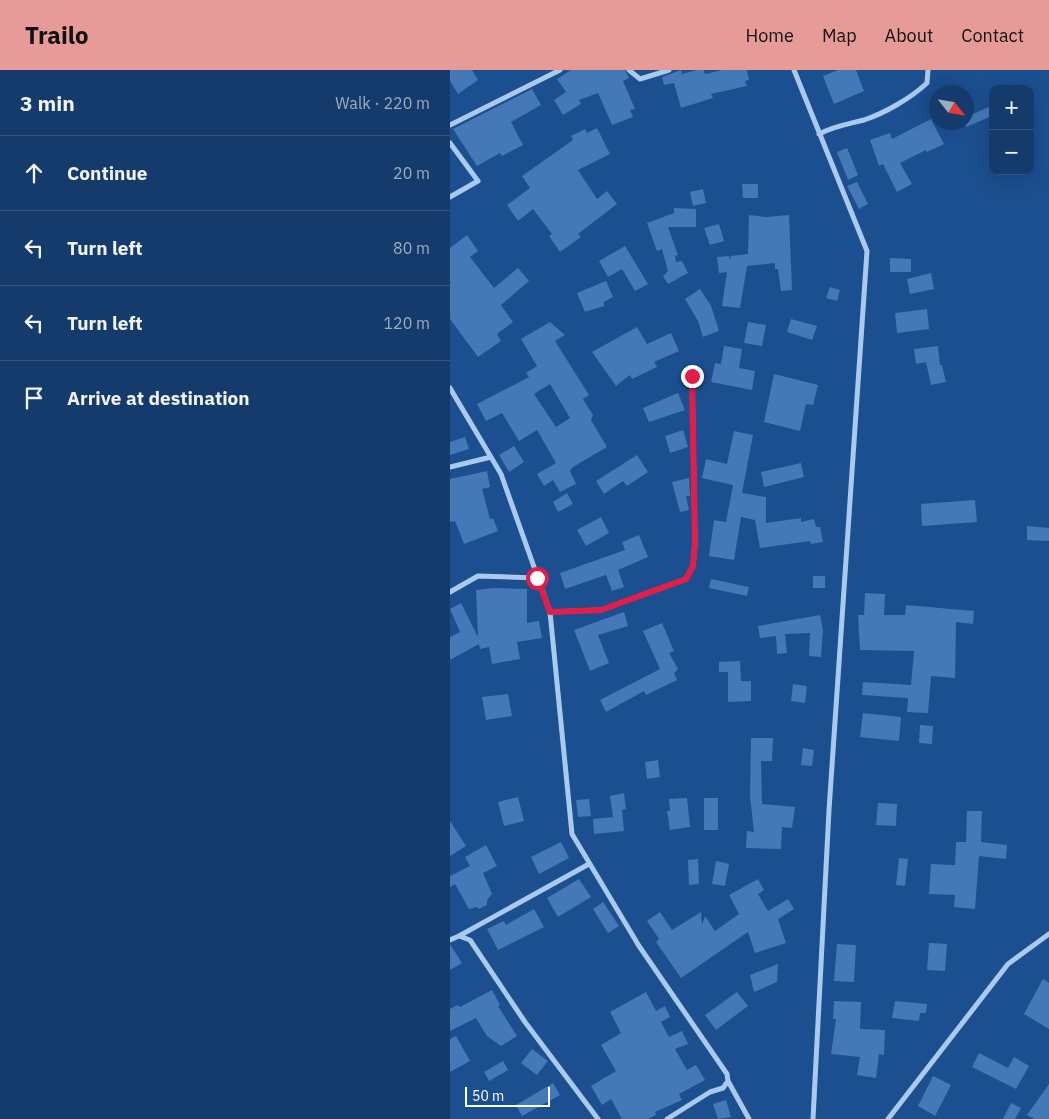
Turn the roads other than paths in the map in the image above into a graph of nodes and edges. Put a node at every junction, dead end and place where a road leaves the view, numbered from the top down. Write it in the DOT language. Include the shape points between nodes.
graph roads {
  1 [pos="560,70"];
  2 [pos="629,70"];
  3 [pos="670,70"];
  4 [pos="794,70"];
  5 [pos="928,70"];
  6 [pos="450,124"];
  7 [pos="819,134"];
  8 [pos="450,143"];
  9 [pos="450,197"];
  10 [pos="692,376"];
  11 [pos="450,388"];
  12 [pos="491,457"];
  13 [pos="450,467"];
  14 [pos="537,578"];
  15 [pos="450,592"];
  16 [pos="550,612"];
  17 [pos="589,864"];
  18 [pos="1049,934"];
  19 [pos="459,936"];
  20 [pos="450,940"];
  21 [pos="728,1081"];
  22 [pos="598,1119"];
  23 [pos="667,1119"];
  24 [pos="749,1119"];
  25 [pos="813,1119"];
  26 [pos="888,1119"];
  1 -- 6 [label="street"];
  2 -- 3 [label="street" via="640,79"];
  4 -- 7 [label="street"];
  5 -- 7 [label="street" via="927,83 916,94 866,119"];
  7 -- 25 [label="street" via="867,251 829,810"];
  8 -- 9 [label="street" via="478,181"];
  10 -- 16 [label="street" via="693,566 686,579 615,607"];
  11 -- 12 [label="street"];
  12 -- 13 [label="street"];
  12 -- 14 [label="street" via="501,474"];
  14 -- 15 [label="street" via="478,576"];
  14 -- 16 [label="street"];
  16 -- 17 [label="street" via="572,834"];
  17 -- 19 [label="street"];
  17 -- 21 [label="street" via="639,946 722,1065"];
  18 -- 26 [label="street" via="1008,964"];
  19 -- 20 [label="street"];
  19 -- 22 [label="street" via="470,940 525,1022"];
  21 -- 23 [label="street" via="723,1088 710,1092"];
  21 -- 24 [label="street"];
}
